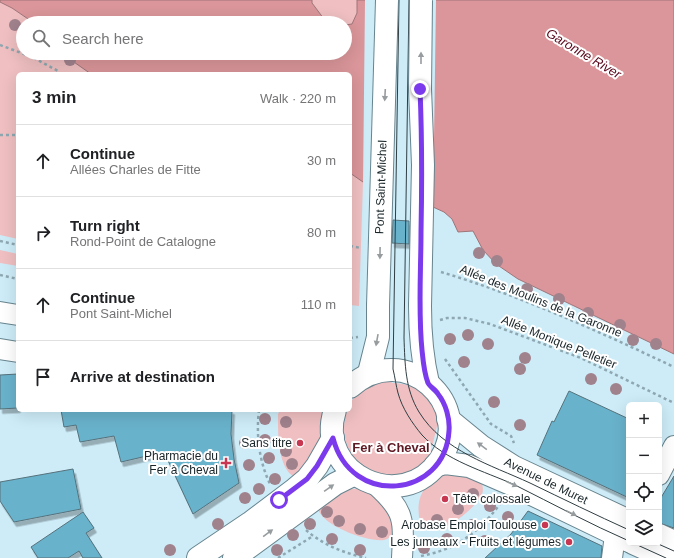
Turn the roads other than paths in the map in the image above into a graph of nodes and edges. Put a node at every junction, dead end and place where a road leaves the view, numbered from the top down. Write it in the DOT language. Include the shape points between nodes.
graph roads {
  1 [pos="387,0"];
  2 [pos="421,0"];
  3 [pos="0,312"];
  4 [pos="16,315"];
  5 [pos="0,349"];
  6 [pos="16,352"];
  7 [pos="369,373"];
  8 [pos="428,383"];
  9 [pos="352,385"];
  10 [pos="335,412"];
  11 [pos="448,419"];
  12 [pos="333,438"];
  13 [pos="674,446"];
  14 [pos="435,466"];
  15 [pos="355,474"];
  16 [pos="660,474"];
  17 [pos="376,485"];
  18 [pos="626,535"];
  19 [pos="662,536"];
  20 [pos="674,542"];
  21 [pos="645,546"];
  22 [pos="235,557"];
  23 [pos="198,558"];
  24 [pos="402,558"];
  25 [pos="612,558"];
  26 [pos="666,558"];
  1 -- 7 [label="main road, Pont Saint-Michel, one-way, bridge" via="378,337"];
  8 -- 2 [label="main road, one-way, bridge" via="424,366 427,349 427,314 420,89"];
  3 -- 4 [label="street"];
  5 -- 6 [label="street"];
  7 -- 8 [label="main road" via="405,371"];
  7 -- 9 [label="main road"];
  8 -- 11 [label="main road" via="445,406"];
  10 -- 12 [label="main road"];
  11 -- 14 [label="main road" via="447,442"];
  18 -- 11 [label="main road, Avenue de Muret, one-way" via="481,446"];
  12 -- 15 [label="main road" via="341,458"];
  12 -- 23 [label="main road" via="307,479 250,523"];
  13 -- 16 [label="street"];
  14 -- 17 [label="main road" via="415,481 386,486"];
  14 -- 18 [label="main road, Avenue de Muret, one-way" via="445,463 469,466"];
  15 -- 17 [label="main road"];
  22 -- 15 [label="main road, one-way" via="335,484"];
  17 -- 24 [label="street" via="398,509 402,523"];
  18 -- 25 [label="street"];
  19 -- 20 [label="main road"];
  21 -- 26 [label="main road, Avenue de Muret"];
}
